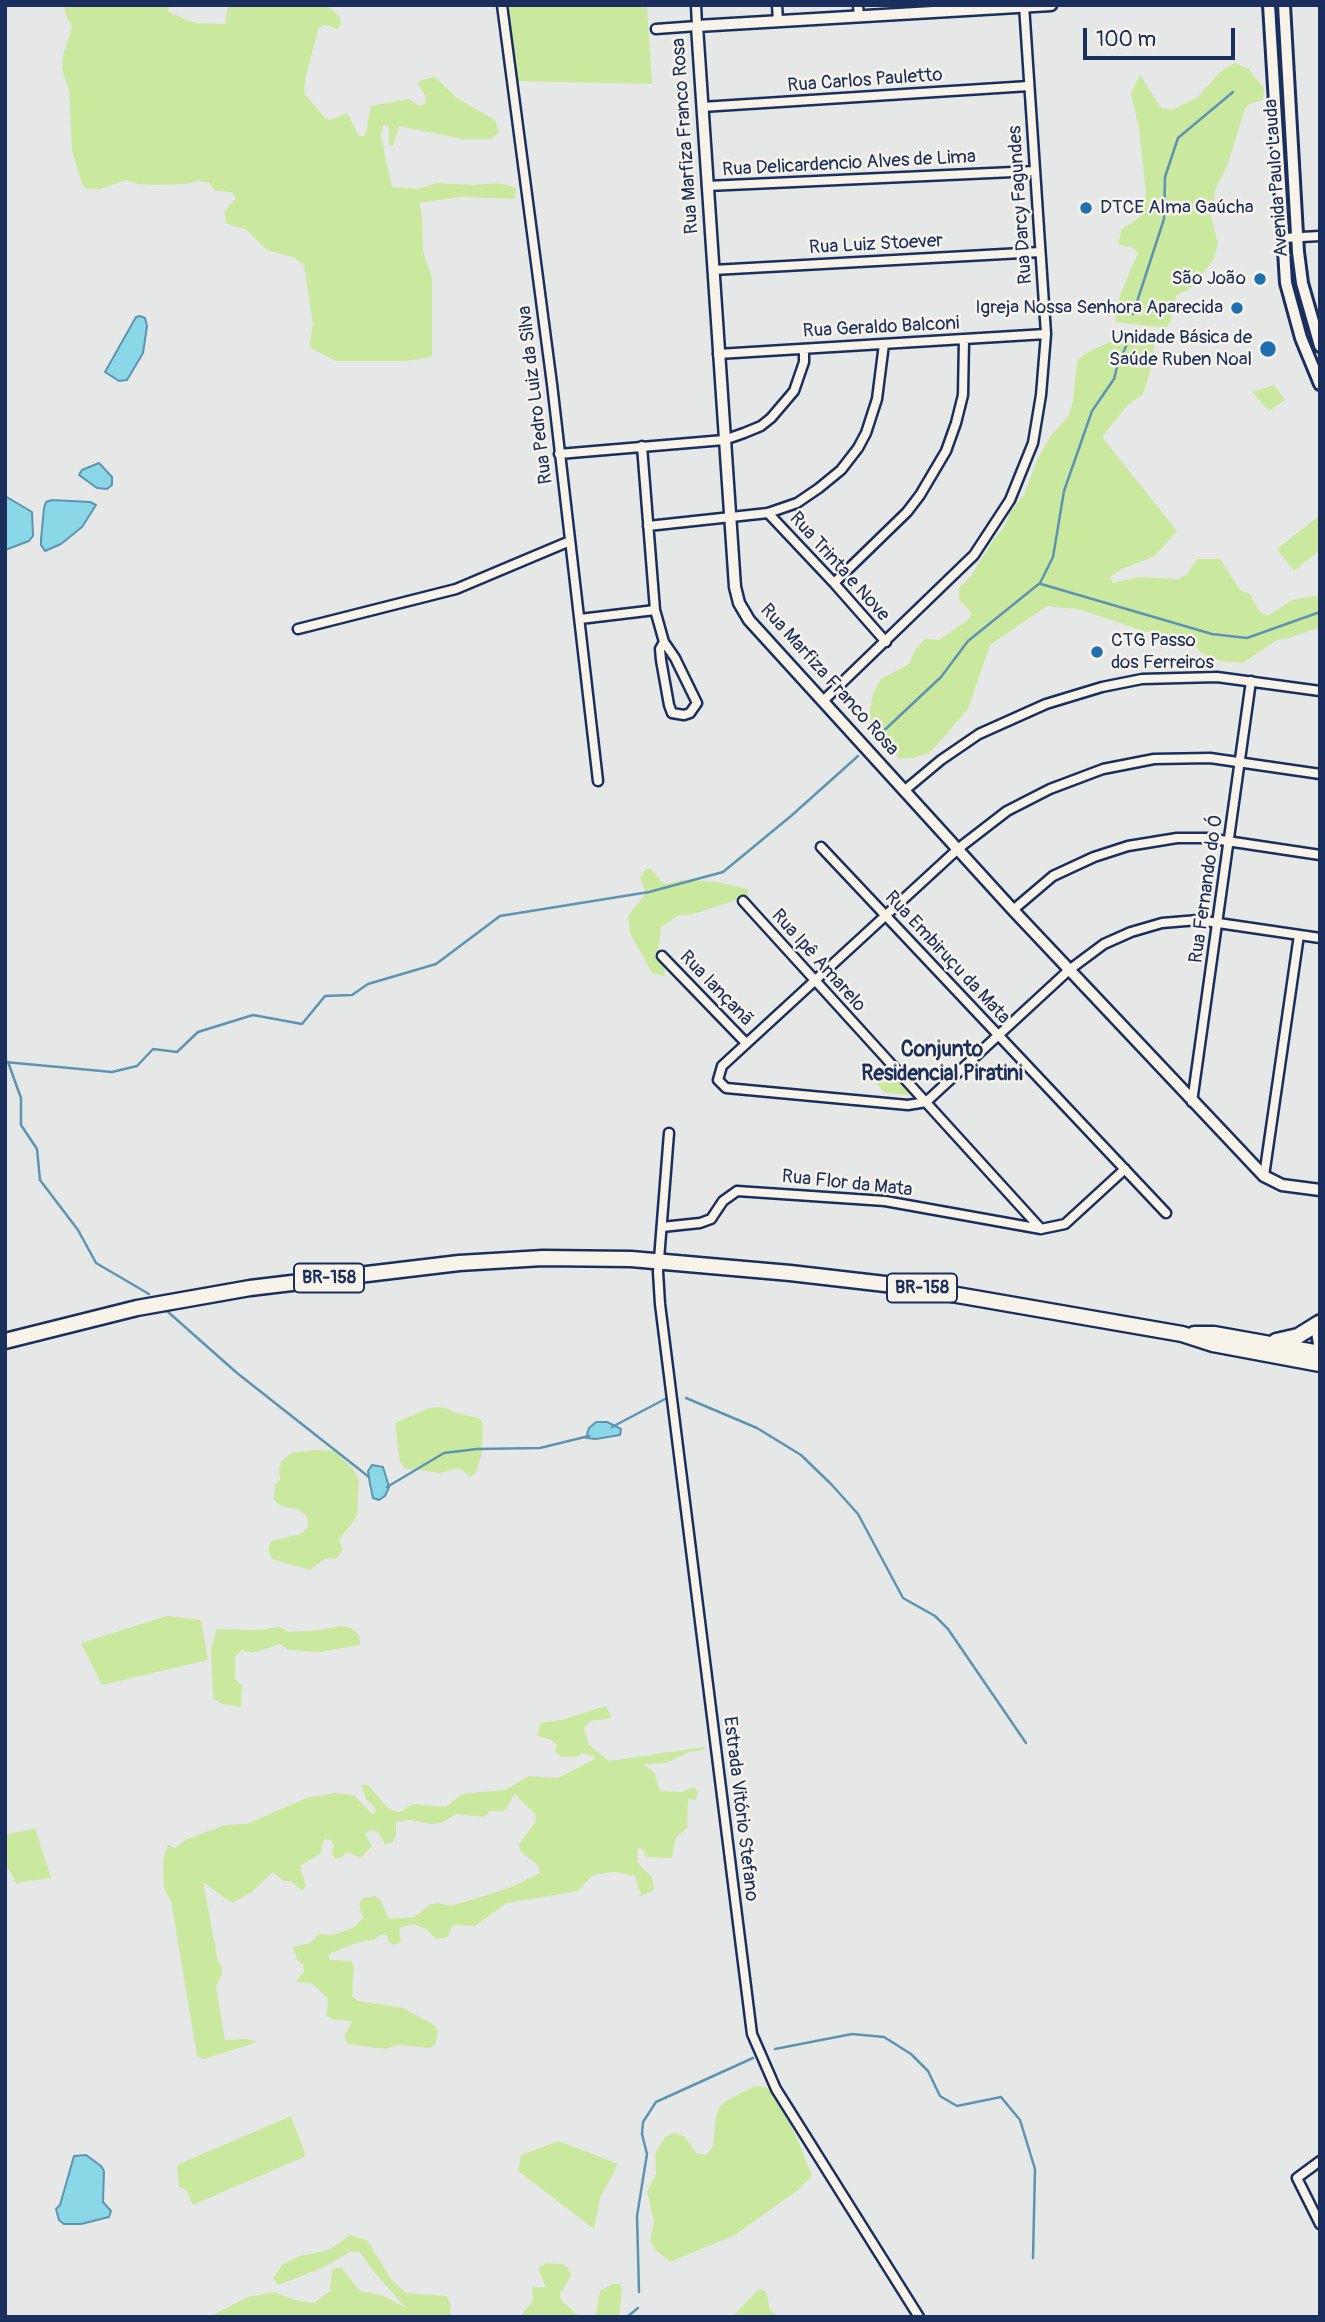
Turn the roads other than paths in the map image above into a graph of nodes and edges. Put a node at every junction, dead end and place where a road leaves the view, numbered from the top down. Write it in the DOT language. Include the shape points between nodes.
graph roads {
  1 [pos="502,5"];
  2 [pos="696,5"];
  3 [pos="777,5"];
  4 [pos="858,5"];
  5 [pos="1051,5"];
  6 [pos="1269,5"];
  7 [pos="1284,5"];
  8 [pos="1024,6"];
  9 [pos="942,8"];
  10 [pos="859,17"];
  11 [pos="778,21"];
  12 [pos="697,26"];
  13 [pos="656,29"];
  14 [pos="1029,86"];
  15 [pos="702,107"];
  16 [pos="1035,171"];
  17 [pos="707,186"];
  18 [pos="1320,236"];
  19 [pos="1297,237"];
  20 [pos="1283,238"];
  21 [pos="1040,252"];
  22 [pos="713,270"];
  23 [pos="1046,334"];
  24 [pos="964,339"];
  25 [pos="884,344"];
  26 [pos="1320,346"];
  27 [pos="804,349"];
  28 [pos="718,354"];
  29 [pos="1320,384"];
  30 [pos="724,440"];
  31 [pos="642,446"];
  32 [pos="559,454"];
  33 [pos="768,513"];
  34 [pos="731,519"];
  35 [pos="648,526"];
  36 [pos="570,541"];
  37 [pos="834,583"];
  38 [pos="655,610"];
  39 [pos="580,619"];
  40 [pos="298,629"];
  41 [pos="664,642"];
  42 [pos="886,642"];
  43 [pos="1251,681"];
  44 [pos="1320,691"];
  45 [pos="823,701"];
  46 [pos="1241,762"];
  47 [pos="1320,774"];
  48 [pos="598,781"];
  49 [pos="905,790"];
  50 [pos="1230,842"];
  51 [pos="821,846"];
  52 [pos="959,848"];
  53 [pos="1320,855"];
  54 [pos="743,901"];
  55 [pos="1013,910"];
  56 [pos="886,915"];
  57 [pos="1218,923"];
  58 [pos="1299,935"];
  59 [pos="1320,938"];
  60 [pos="662,956"];
  61 [pos="1069,970"];
  62 [pos="815,980"];
  63 [pos="999,1035"];
  64 [pos="746,1043"];
  65 [pos="926,1102"];
  66 [pos="1192,1102"];
  67 [pos="669,1133"];
  68 [pos="1125,1169"];
  69 [pos="1264,1177"];
  70 [pos="1320,1190"];
  71 [pos="1166,1213"];
  72 [pos="662,1227"];
  73 [pos="1041,1228"];
  74 [pos="659,1261"];
  75 [pos="1319,1322"];
  76 [pos="1182,1334"];
  77 [pos="5,1341"];
  78 [pos="1264,1342"];
  79 [pos="1320,1352"];
  80 [pos="1320,1364"];
  81 [pos="1320,2161"];
  82 [pos="1320,2224"];
  83 [pos="919,2317"];
  1 -- 32 [label="street, Rua Pedro Luiz da Silva"];
  2 -- 12 [label="street, Rua Marfiza Franco Rosa"];
  3 -- 11 [label="street"];
  4 -- 10 [label="street"];
  5 -- 8 [label="street"];
  6 -- 20 [label="main road, Avenida Paulo Lauda"];
  7 -- 19 [label="main road, Avenida Paulo Lauda"];
  8 -- 9 [label="street"];
  8 -- 14 [label="street, Rua Darcy Fagundes"];
  9 -- 10 [label="street"];
  10 -- 11 [label="street"];
  11 -- 12 [label="street"];
  12 -- 13 [label="street"];
  12 -- 15 [label="street, Rua Marfiza Franco Rosa"];
  14 -- 15 [label="street, Rua Carlos Pauletto"];
  14 -- 16 [label="street, Rua Darcy Fagundes"];
  15 -- 17 [label="street, Rua Marfiza Franco Rosa"];
  16 -- 17 [label="street, Rua Delicardencio Alves de Lima"];
  16 -- 21 [label="street, Rua Darcy Fagundes"];
  17 -- 22 [label="street, Rua Marfiza Franco Rosa"];
  18 -- 19 [label="street"];
  19 -- 20 [label="street"];
  19 -- 26 [label="main road, Avenida Paulo Lauda" via="1302,282"];
  20 -- 29 [label="main road, Avenida Paulo Lauda" via="1290,304"];
  21 -- 22 [label="street, Rua Luiz Stoever"];
  21 -- 23 [label="street, Rua Darcy Fagundes"];
  22 -- 28 [label="street, Rua Marfiza Franco Rosa"];
  23 -- 24 [label="street, Rua Geraldo Balconi"];
  23 -- 42 [label="street, Rua Darcy Fagundes" via="1033,443 1010,500 974,555"];
  24 -- 25 [label="street, Rua Geraldo Balconi"];
  24 -- 37 [label="street" via="962,395 946,451 907,512"];
  25 -- 27 [label="street, Rua Geraldo Balconi"];
  25 -- 33 [label="street" via="877,399 858,448 819,488 797,503"];
  27 -- 28 [label="street, Rua Geraldo Balconi"];
  27 -- 30 [label="street" via="801,374 785,405 761,426"];
  28 -- 30 [label="street, Rua Marfiza Franco Rosa"];
  30 -- 31 [label="street"];
  30 -- 34 [label="street, Rua Marfiza Franco Rosa"];
  31 -- 32 [label="street"];
  31 -- 35 [label="street"];
  32 -- 36 [label="street, Rua Pedro Luiz da Silva"];
  33 -- 34 [label="street"];
  33 -- 37 [label="street, Rua Trinta e Nove"];
  34 -- 35 [label="street"];
  34 -- 45 [label="street, Rua Marfiza Franco Rosa" via="739,603"];
  35 -- 38 [label="street"];
  36 -- 39 [label="street, Rua Pedro Luiz da Silva"];
  36 -- 40 [label="street" via="456,589"];
  37 -- 42 [label="street, Rua Trinta e Nove"];
  38 -- 39 [label="street"];
  38 -- 41 [label="street"];
  39 -- 48 [label="street, Rua Pedro Luiz da Silva"];
  41 -- 41 [label="street" via="660,660 671,713 684,715 697,703"];
  42 -- 45 [label="street, Rua Darcy Fagundes"];
  43 -- 44 [label="street"];
  43 -- 46 [label="street, Rua Fernando do Ó"];
  43 -- 49 [label="street" via="1142,679 1045,704 979,734"];
  45 -- 49 [label="street, Rua Marfiza Franco Rosa"];
  46 -- 47 [label="street"];
  46 -- 50 [label="street, Rua Fernando do Ó"];
  46 -- 52 [label="street" via="1154,760 1103,769 1007,811"];
  49 -- 52 [label="street, Rua Marfiza Franco Rosa"];
  50 -- 53 [label="street"];
  50 -- 55 [label="street" via="1177,838 1128,846 1053,876"];
  50 -- 57 [label="street, Rua Fernando do Ó"];
  51 -- 56 [label="street, Rua Embiruçu da Mata"];
  52 -- 55 [label="street, Rua Marfiza Franco Rosa"];
  52 -- 56 [label="street"];
  54 -- 62 [label="street, Rua Ipê Amarelo"];
  55 -- 61 [label="street, Rua Marfiza Franco Rosa"];
  56 -- 62 [label="street"];
  56 -- 63 [label="street, Rua Embiruçu da Mata"];
  57 -- 58 [label="street"];
  57 -- 61 [label="street" via="1180,920 1131,932 1104,944"];
  57 -- 66 [label="street, Rua Fernando do Ó"];
  58 -- 59 [label="street"];
  58 -- 69 [label="street"];
  60 -- 64 [label="street, Rua Iançanã"];
  61 -- 63 [label="street"];
  61 -- 66 [label="street, Rua Marfiza Franco Rosa"];
  62 -- 64 [label="street"];
  62 -- 65 [label="street, Rua Ipê Amarelo"];
  63 -- 65 [label="street"];
  63 -- 68 [label="street, Rua Embiruçu da Mata"];
  64 -- 65 [label="street" via="722,1066 718,1080 726,1088 908,1105"];
  65 -- 73 [label="street, Rua Ipê Amarelo"];
  66 -- 69 [label="street, Rua Marfiza Franco Rosa"];
  67 -- 72 [label="street"];
  68 -- 71 [label="street, Rua Embiruçu da Mata"];
  68 -- 73 [label="street" via="1065,1224"];
  69 -- 70 [label="street, Rua Marfiza Franco Rosa" via="1282,1185"];
  72 -- 73 [label="street, Rua Flor da Mata" via="711,1219 737,1191 885,1201"];
  72 -- 74 [label="street"];
  74 -- 76 [label="highway, BR-158" via="911,1287"];
  74 -- 77 [label="highway, BR-158" via="543,1258 379,1272 137,1308"];
  74 -- 83 [label="street, Estrada Vitório Stefano" via="660,1304 752,2034 776,2089"];
  75 -- 78 [label="highway" via="1298,1336"];
  75 -- 79 [label="main road"];
  76 -- 78 [label="highway, BR-158"];
  76 -- 80 [label="highway, BR-158"];
  78 -- 79 [label="highway, BR-158"];
  81 -- 82 [label="street" via="1297,2178"];
}
